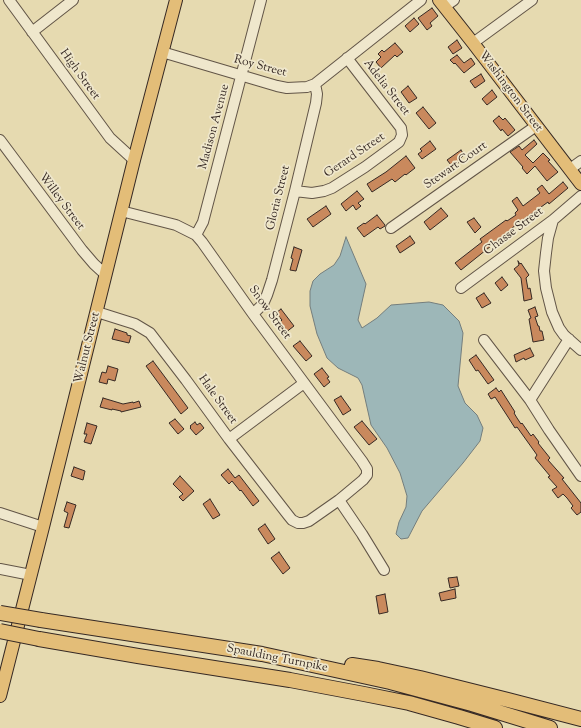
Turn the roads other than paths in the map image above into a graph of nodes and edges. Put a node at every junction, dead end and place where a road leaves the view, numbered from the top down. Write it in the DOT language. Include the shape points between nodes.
graph roads {
  1 [pos="8,0"];
  2 [pos="73,0"];
  3 [pos="176,0"];
  4 [pos="261,0"];
  5 [pos="421,0"];
  6 [pos="532,0"];
  7 [pos="446,2"];
  8 [pos="32,32"];
  9 [pos="473,43"];
  10 [pos="162,52"];
  11 [pos="347,58"];
  12 [pos="241,76"];
  13 [pos="315,84"];
  14 [pos="536,126"];
  15 [pos="402,135"];
  16 [pos="0,140"];
  17 [pos="134,160"];
  18 [pos="581,161"];
  19 [pos="570,169"];
  20 [pos="581,184"];
  21 [pos="294,191"];
  22 [pos="581,196"];
  23 [pos="121,211"];
  24 [pos="553,220"];
  25 [pos="391,228"];
  26 [pos="196,235"];
  27 [pos="106,276"];
  28 [pos="461,288"];
  29 [pos="97,312"];
  30 [pos="253,314"];
  31 [pos="569,339"];
  32 [pos="484,340"];
  33 [pos="581,350"];
  34 [pos="304,382"];
  35 [pos="530,400"];
  36 [pos="229,439"];
  37 [pos="581,476"];
  38 [pos="339,500"];
  39 [pos="0,513"];
  40 [pos="43,527"];
  41 [pos="0,569"];
  42 [pos="384,570"];
  43 [pos="31,575"];
  44 [pos="0,613"];
  45 [pos="0,631"];
  46 [pos="262,654"];
  47 [pos="0,696"];
  48 [pos="581,719"];
  49 [pos="496,728"];
  50 [pos="550,728"];
  1 -- 8 [label="street, High Street"];
  2 -- 8 [label="street"];
  3 -- 10 [label="main road, Walnut Street"];
  4 -- 12 [label="street, Madison Avenue"];
  5 -- 11 [label="street, Roy Street"];
  6 -- 9 [label="street"];
  7 -- 9 [label="main road, Washington Street"];
  8 -- 17 [label="street, High Street" via="110,138"];
  9 -- 14 [label="main road, Washington Street"];
  10 -- 12 [label="street, Roy Street"];
  10 -- 17 [label="main road, Walnut Street"];
  11 -- 13 [label="street, Roy Street"];
  11 -- 15 [label="street, Adelia Street" via="401,128"];
  12 -- 13 [label="street, Roy Street" via="288,88"];
  12 -- 26 [label="street, Madison Avenue" via="203,222"];
  13 -- 21 [label="street, Gloria Street" via="316,103"];
  14 -- 19 [label="main road, Washington Street"];
  14 -- 25 [label="street, Stewart Court"];
  15 -- 21 [label="street, Gerard Street" via="399,142 332,188 312,193"];
  16 -- 27 [label="street, Willey Street" via="82,250"];
  17 -- 23 [label="main road, Walnut Street"];
  18 -- 19 [label="street"];
  19 -- 20 [label="main road, Washington Street"];
  21 -- 30 [label="street, Gloria Street" via="267,295 263,304"];
  22 -- 24 [label="street, Chasse Street"];
  23 -- 26 [label="street, Snow Street" via="176,226"];
  23 -- 27 [label="main road, Walnut Street"];
  24 -- 28 [label="street, Chasse Street"];
  24 -- 31 [label="street" via="544,271 546,288 555,320"];
  26 -- 30 [label="street, Snow Street"];
  27 -- 29 [label="main road, Walnut Street"];
  29 -- 36 [label="street, Hale Street" via="135,324 150,332"];
  29 -- 40 [label="main road, Walnut Street"];
  30 -- 34 [label="street, Snow Street"];
  31 -- 33 [label="street"];
  31 -- 35 [label="street"];
  32 -- 35 [label="street"];
  34 -- 36 [label="street"];
  34 -- 38 [label="street, Snow Street" via="367,469 367,475 363,480"];
  35 -- 37 [label="street"];
  36 -- 38 [label="street, Hale Street" via="292,520 298,523 309,521"];
  38 -- 42 [label="street"];
  39 -- 40 [label="street"];
  40 -- 43 [label="main road, Walnut Street"];
  41 -- 43 [label="street"];
  43 -- 47 [label="main road, Walnut Street"];
  44 -- 46 [label="highway, Spaulding Turnpike, bridge"];
  45 -- 49 [label="highway, Spaulding Turnpike, bridge" via="364,694 409,703"];
  46 -- 48 [label="highway" via="291,655 378,669"];
  46 -- 50 [label="highway, Spaulding Turnpike" via="390,682"];
}
